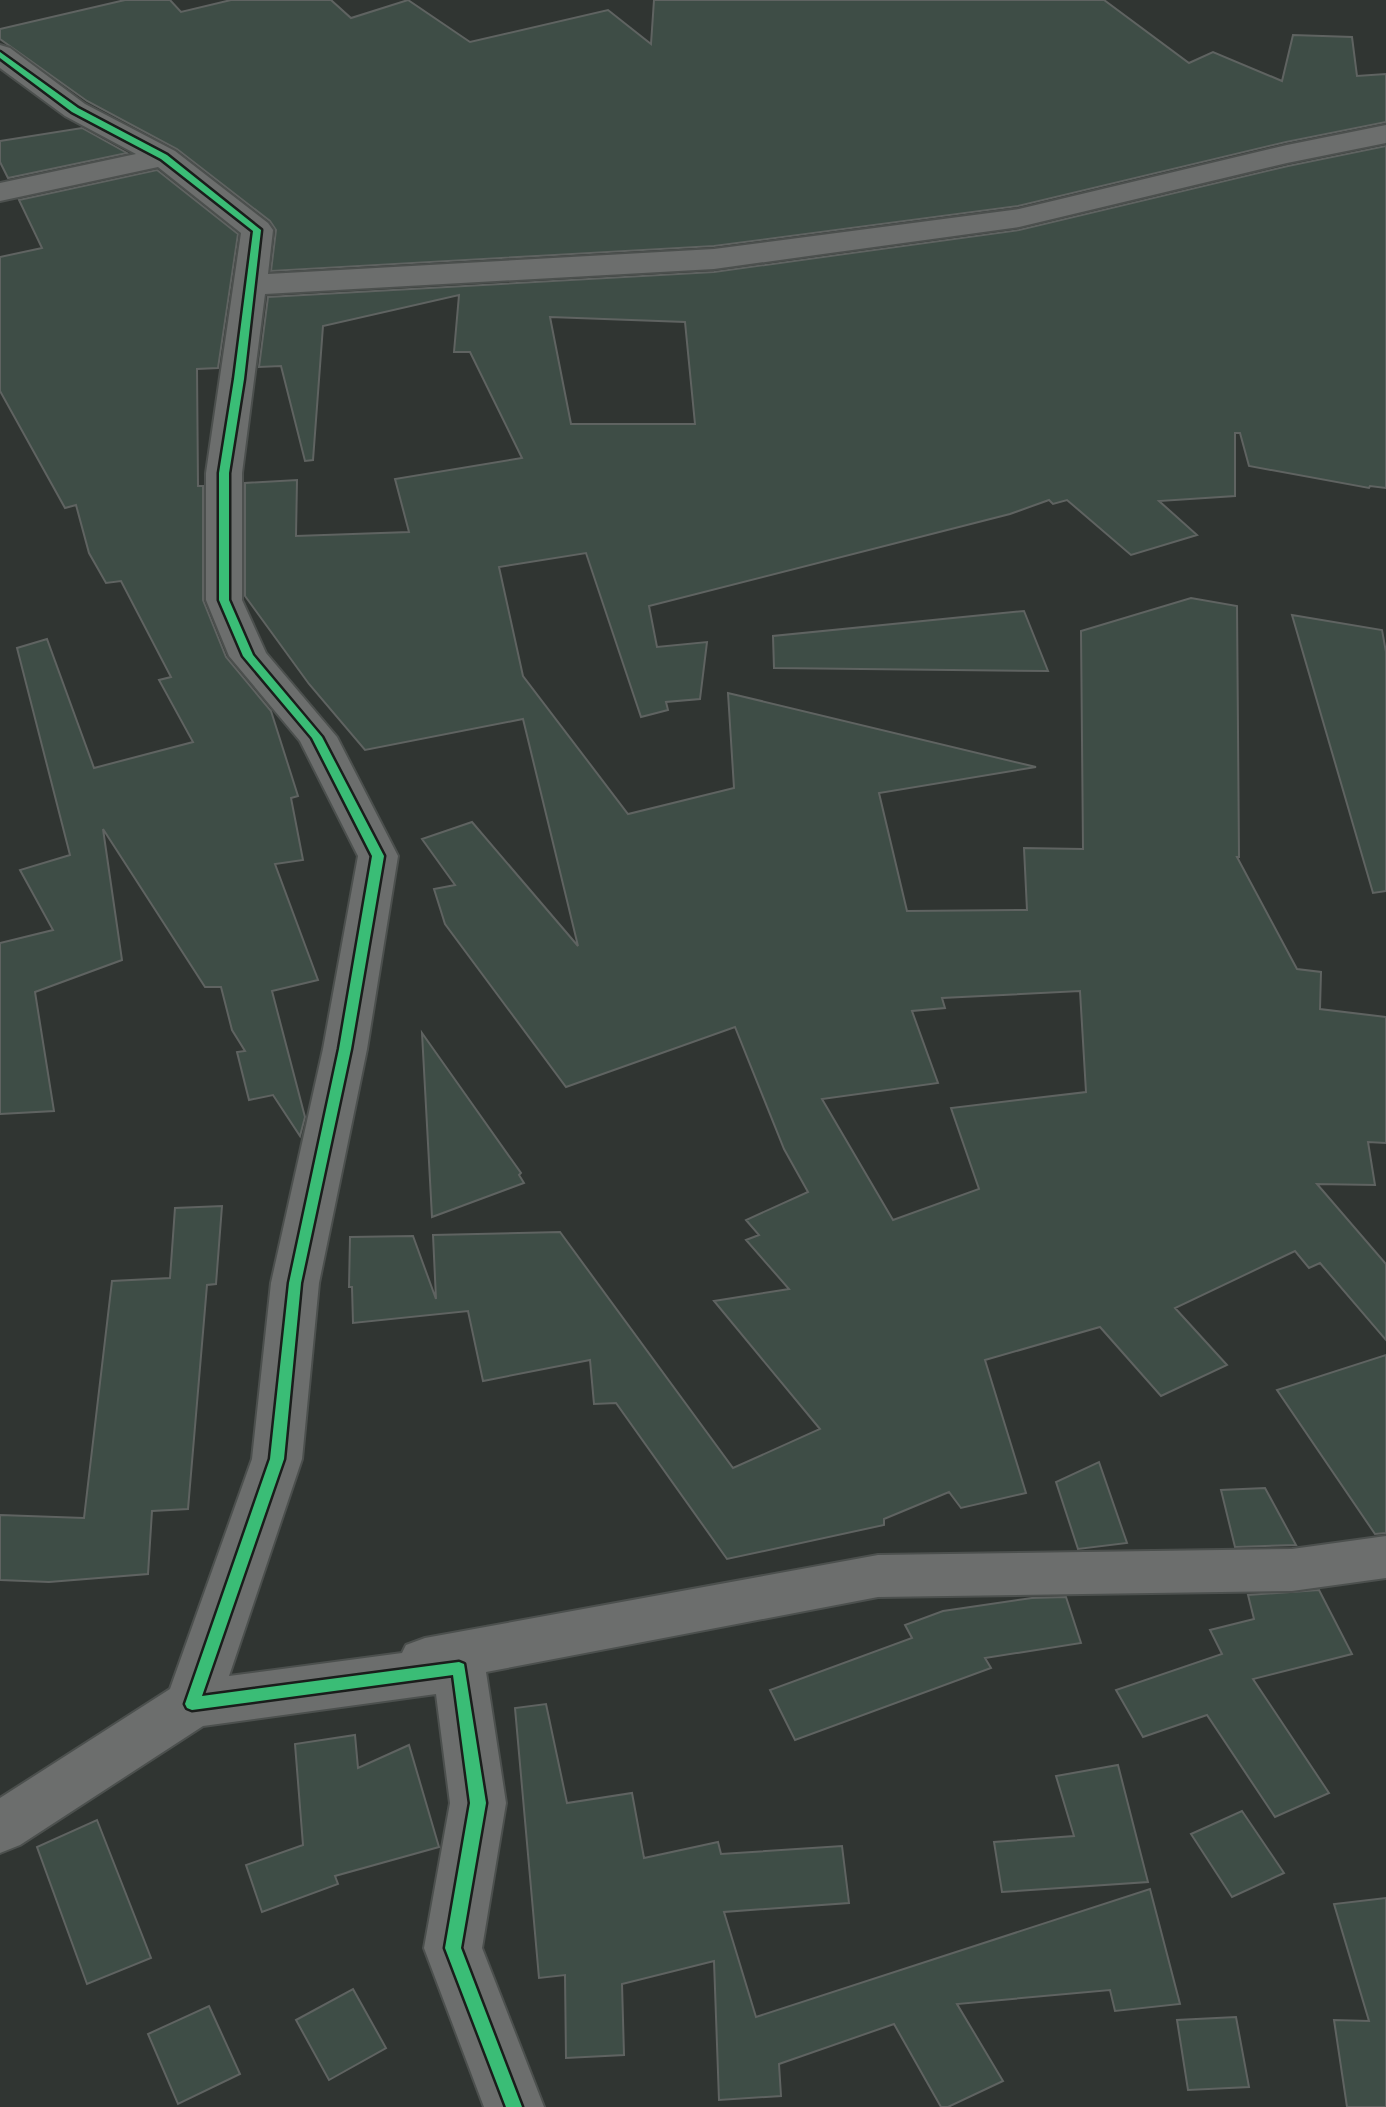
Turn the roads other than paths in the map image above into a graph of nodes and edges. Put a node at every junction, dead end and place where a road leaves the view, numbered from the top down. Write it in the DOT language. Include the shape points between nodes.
graph roads {
  1 [pos="0,54"];
  2 [pos="1386,134"];
  3 [pos="164,157"];
  4 [pos="0,192"];
  5 [pos="251,286"];
  6 [pos="1386,1557"];
  7 [pos="192,1704"];
  8 [pos="0,1828"];
  9 [pos="514,2107"];
  1 -- 3 [label="street" via="75,110"];
  2 -- 5 [label="street" via="1019,218 729,257"];
  3 -- 4 [label="street"];
  3 -- 5 [label="street" via="257,230"];
  5 -- 7 [label="street" via="224,473 224,600 248,656 317,737 378,856 345,1049 295,1283 277,1459"];
  6 -- 7 [label="street" via="1292,1570 878,1576"];
  7 -- 8 [label="street"];
  7 -- 9 [label="street" via="459,1668 478,1803 453,1948"];
}
